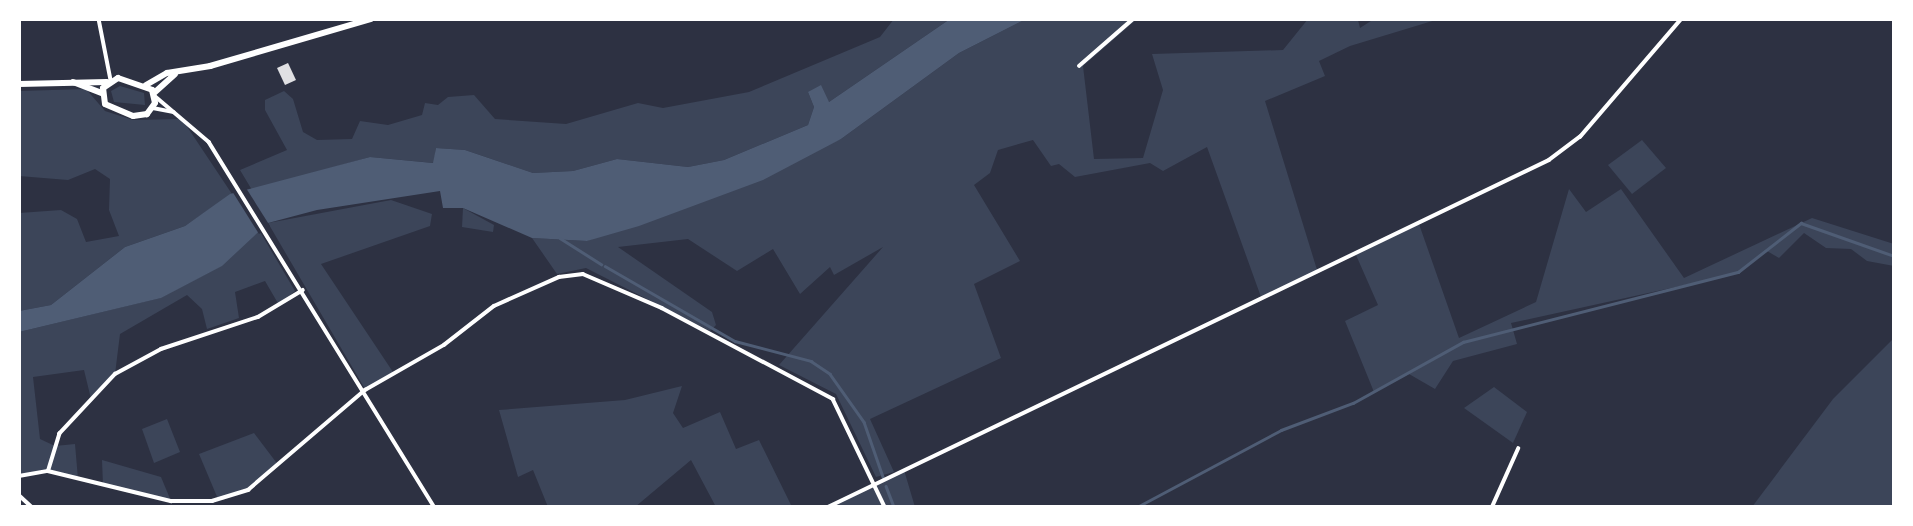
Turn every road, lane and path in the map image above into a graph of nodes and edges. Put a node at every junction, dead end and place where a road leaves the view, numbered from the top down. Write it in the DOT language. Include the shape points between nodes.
graph roads {
  1 [pos="99,19"];
  2 [pos="371,19"];
  3 [pos="1133,19"];
  4 [pos="1681,19"];
  5 [pos="1079,66"];
  6 [pos="176,73"];
  7 [pos="109,81"];
  8 [pos="71,82"];
  9 [pos="19,84"];
  10 [pos="146,85"];
  11 [pos="102,93"];
  12 [pos="154,94"];
  13 [pos="153,107"];
  14 [pos="176,112"];
  15 [pos="303,290"];
  16 [pos="365,390"];
  17 [pos="1518,449"];
  18 [pos="48,471"];
  19 [pos="19,476"];
  20 [pos="875,485"];
  21 [pos="19,495"];
  22 [pos="32,507"];
  23 [pos="434,507"];
  24 [pos="828,507"];
  25 [pos="885,507"];
  26 [pos="1492,507"];
  1 -- 7 [label="street"];
  2 -- 6 [label="main road"];
  3 -- 5 [label="street"];
  4 -- 20 [label="street" via="1580,137 1549,160"];
  6 -- 10 [label="main road"];
  6 -- 12 [label="main road"];
  7 -- 8 [label="main road"];
  7 -- 10 [label="main road"];
  7 -- 11 [label="main road"];
  8 -- 9 [label="main road"];
  8 -- 11 [label="main road"];
  10 -- 12 [label="main road"];
  11 -- 13 [label="main road" via="113,111 140,117"];
  12 -- 13 [label="main road"];
  12 -- 14 [label="street"];
  13 -- 14 [label="street"];
  14 -- 15 [label="street" via="199,129"];
  15 -- 16 [label="street"];
  15 -- 18 [label="street" via="258,317 161,349 115,374 59,434"];
  16 -- 18 [label="street" via="248,490 212,501 171,501"];
  16 -- 20 [label="street" via="444,345 494,306 559,277 583,274 662,307 833,399"];
  16 -- 23 [label="street"];
  17 -- 26 [label="street"];
  18 -- 19 [label="street"];
  20 -- 24 [label="street"];
  20 -- 25 [label="street"];
  21 -- 22 [label="street"];
}
